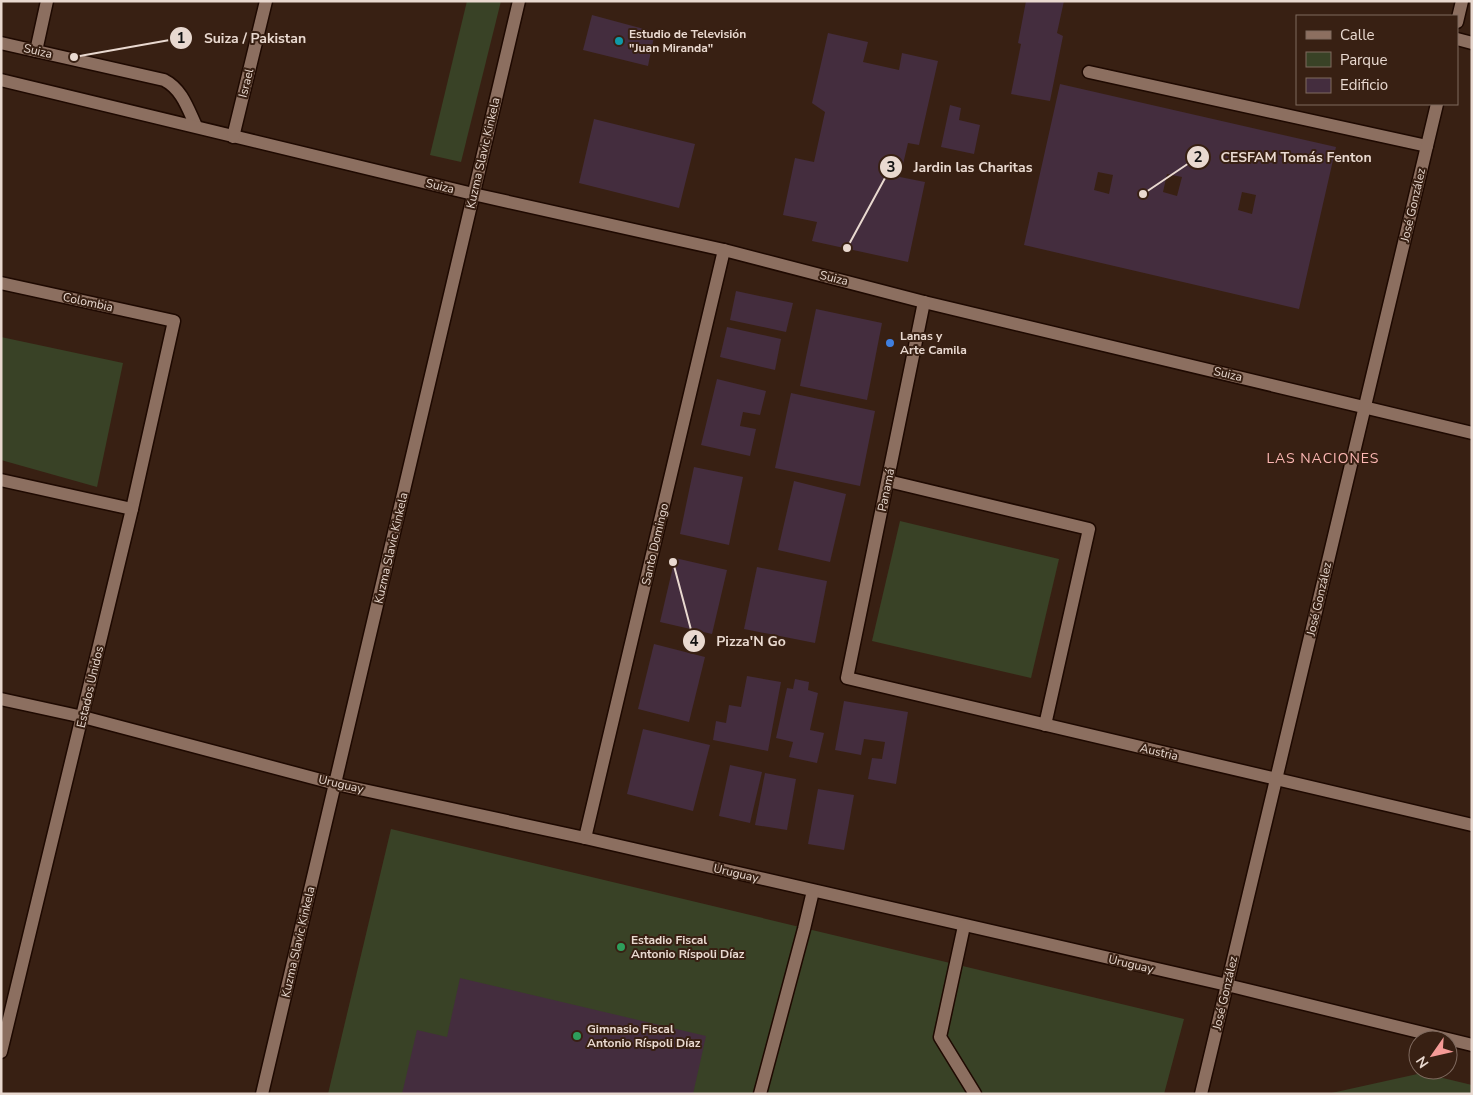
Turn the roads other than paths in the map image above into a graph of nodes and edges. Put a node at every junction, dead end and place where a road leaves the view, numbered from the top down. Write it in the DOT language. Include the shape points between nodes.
graph roads {
  1 [pos="47,1"];
  2 [pos="266,1"];
  3 [pos="519,1"];
  4 [pos="1462,1"];
  5 [pos="1458,18"];
  6 [pos="1458,39"];
  7 [pos="1,43"];
  8 [pos="1472,43"];
  9 [pos="36,51"];
  10 [pos="1089,72"];
  11 [pos="1,80"];
  12 [pos="1437,105"];
  13 [pos="196,126"];
  14 [pos="233,137"];
  15 [pos="1427,146"];
  16 [pos="473,194"];
  17 [pos="724,250"];
  18 [pos="1,283"];
  19 [pos="924,302"];
  20 [pos="174,320"];
  21 [pos="1365,406"];
  22 [pos="1472,433"];
  23 [pos="1,480"];
  24 [pos="888,481"];
  25 [pos="132,509"];
  26 [pos="847,678"];
  27 [pos="1,699"];
  28 [pos="83,717"];
  29 [pos="1045,725"];
  30 [pos="1276,779"];
  31 [pos="336,784"];
  32 [pos="1472,825"];
  33 [pos="585,838"];
  34 [pos="813,891"];
  35 [pos="964,926"];
  36 [pos="1227,985"];
  37 [pos="1472,1045"];
  38 [pos="1,1052"];
  39 [pos="262,1094"];
  40 [pos="760,1094"];
  41 [pos="975,1094"];
  42 [pos="1201,1094"];
  1 -- 9 [label="street"];
  2 -- 14 [label="street, Israel"];
  3 -- 16 [label="street, Kuzma Slavic Kinkela"];
  4 -- 5 [label="street"];
  6 -- 8 [label="street"];
  7 -- 9 [label="street, Suiza"];
  9 -- 13 [label="street, Suiza" via="164,80 178,90"];
  10 -- 15 [label="street"];
  11 -- 13 [label="street, Suiza"];
  12 -- 15 [label="street, José González"];
  13 -- 14 [label="street, Suiza"];
  14 -- 16 [label="street, Suiza"];
  15 -- 21 [label="street, José González"];
  16 -- 17 [label="street, Suiza"];
  16 -- 31 [label="street, Kuzma Slavic Kinkela"];
  17 -- 19 [label="street, Suiza"];
  17 -- 33 [label="street, Santo Domingo"];
  18 -- 20 [label="street, Colombia"];
  19 -- 21 [label="street, Suiza"];
  19 -- 24 [label="street, Panamá"];
  20 -- 25 [label="street, Estados Unidos"];
  21 -- 22 [label="street, Suiza"];
  21 -- 30 [label="street, José González"];
  23 -- 25 [label="street"];
  24 -- 26 [label="street, Panamá"];
  24 -- 29 [label="street" via="1089,528"];
  25 -- 28 [label="street, Estados Unidos"];
  26 -- 29 [label="street, Austria"];
  27 -- 28 [label="street, Uruguay"];
  28 -- 31 [label="street, Uruguay"];
  28 -- 38 [label="street, Estados Unidos"];
  29 -- 30 [label="street, Austria"];
  30 -- 32 [label="street, Austria"];
  30 -- 36 [label="street, José González"];
  31 -- 33 [label="street, Uruguay"];
  31 -- 39 [label="street, Kuzma Slavic Kinkela"];
  33 -- 34 [label="street, Uruguay"];
  34 -- 35 [label="street, Uruguay"];
  34 -- 40 [label="street"];
  35 -- 36 [label="street, Uruguay"];
  35 -- 41 [label="street" via="940,1037"];
  36 -- 37 [label="street, Uruguay"];
  36 -- 42 [label="street, José González"];
}
